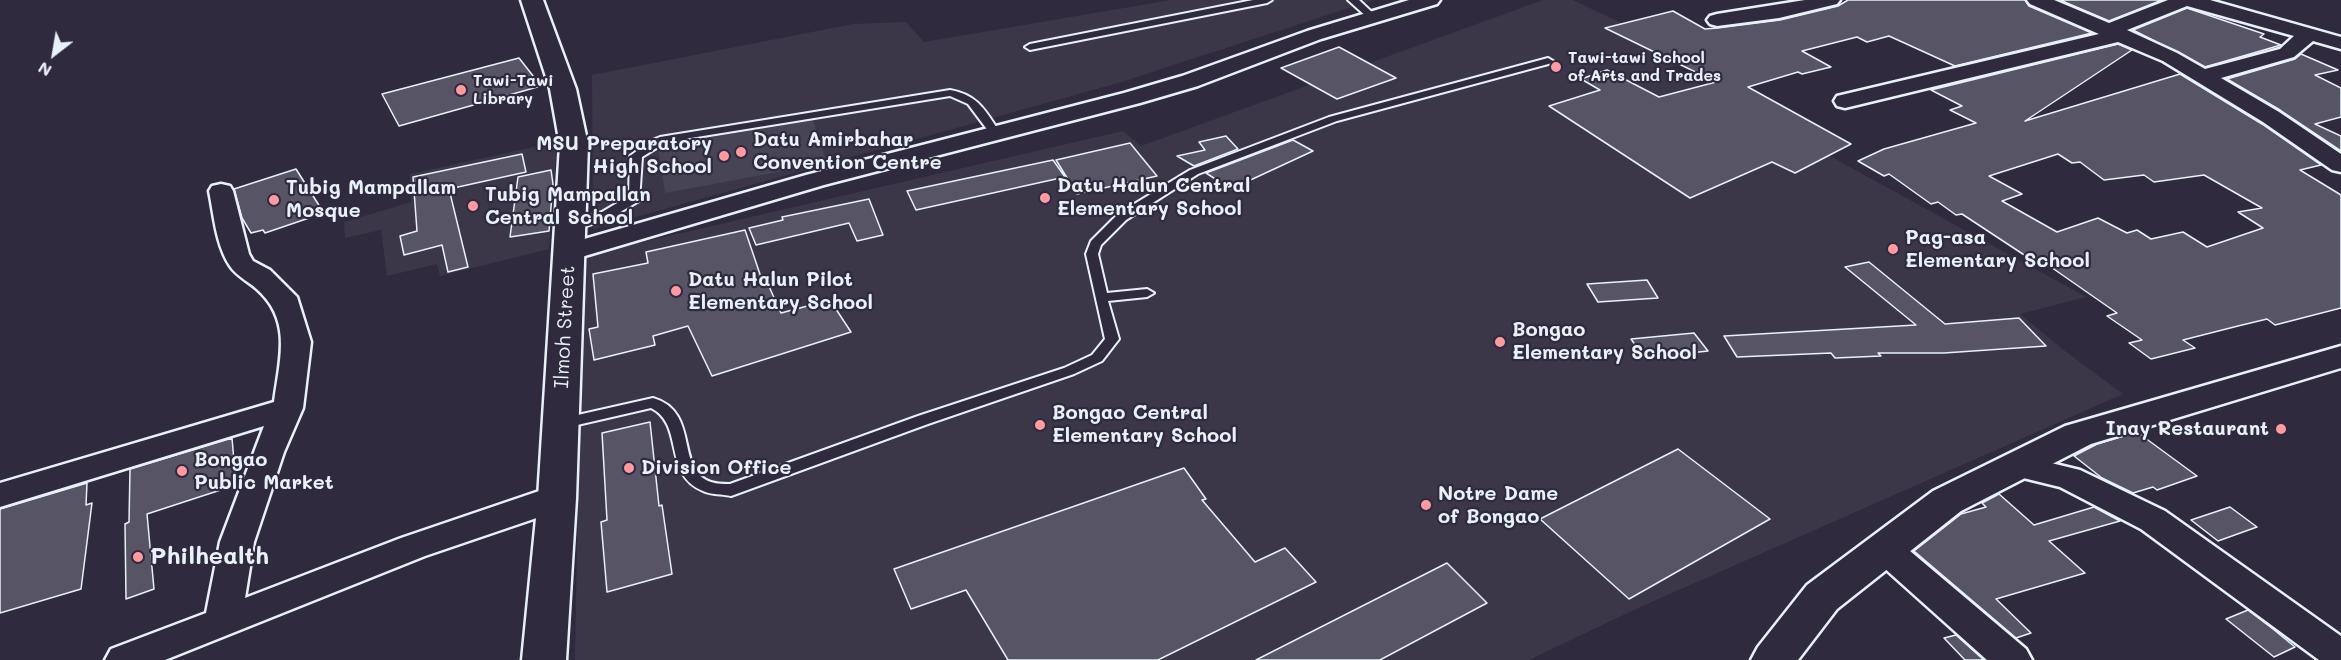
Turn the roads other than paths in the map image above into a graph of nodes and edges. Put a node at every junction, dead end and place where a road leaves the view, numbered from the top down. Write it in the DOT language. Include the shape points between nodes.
graph roads {
  1 [pos="532,0"];
  2 [pos="1267,0"];
  3 [pos="1353,0"];
  4 [pos="1430,0"];
  5 [pos="1830,0"];
  6 [pos="2037,0"];
  7 [pos="2187,0"];
  8 [pos="1371,16"];
  9 [pos="1717,20"];
  10 [pos="2115,33"];
  11 [pos="2309,34"];
  12 [pos="2341,43"];
  13 [pos="1030,47"];
  14 [pos="1548,61"];
  15 [pos="2204,76"];
  16 [pos="1845,101"];
  17 [pos="996,134"];
  18 [pos="2341,165"];
  19 [pos="221,191"];
  20 [pos="570,240"];
  21 [pos="1147,292"];
  22 [pos="1101,298"];
  23 [pos="2341,357"];
  24 [pos="288,408"];
  25 [pos="560,424"];
  26 [pos="2018,466"];
  27 [pos="0,495"];
  28 [pos="557,498"];
  29 [pos="1886,549"];
  30 [pos="222,623"];
  31 [pos="2341,656"];
  32 [pos="124,660"];
  33 [pos="544,660"];
  34 [pos="1773,660"];
  35 [pos="2013,660"];
  1 -- 20 [label="street, Ilmoh Street" via="572,118"];
  2 -- 13 [label="lane"];
  3 -- 8 [label="lane"];
  4 -- 8 [label="street"];
  5 -- 9 [label="street"];
  6 -- 10 [label="street"];
  7 -- 10 [label="street"];
  7 -- 11 [label="street" via="2265,13"];
  8 -- 17 [label="street" via="1190,81"];
  10 -- 15 [label="street"];
  10 -- 16 [label="street"];
  11 -- 12 [label="street"];
  11 -- 15 [label="street" via="2287,53"];
  14 -- 22 [label="lane" via="1333,119 1194,172 1122,217 1095,244 1092,254"];
  15 -- 18 [label="street"];
  17 -- 20 [label="street" via="700,212"];
  17 -- 20 [label="lane" via="975,102 950,93 664,139 636,156 635,198"];
  19 -- 24 [label="street" via="236,254 243,266 260,276 287,303 293,321 297,342"];
  20 -- 25 [label="street, Ilmoh Street"];
  21 -- 22 [label="lane"];
  22 -- 25 [label="lane" via="1112,339 1097,358 731,490 713,490 695,481 684,463 674,417 661,405"];
  23 -- 26 [label="street" via="2078,435"];
  24 -- 27 [label="street"];
  24 -- 30 [label="street" via="260,472 237,542"];
  25 -- 28 [label="street, Ilmoh Street"];
  26 -- 29 [label="street" via="1947,501"];
  26 -- 31 [label="street" via="2069,478 2153,520"];
  28 -- 30 [label="street" via="413,547"];
  28 -- 33 [label="street, Ilmoh Street"];
  29 -- 34 [label="street" via="1822,597"];
  29 -- 35 [label="street"];
  30 -- 32 [label="street"];
}
